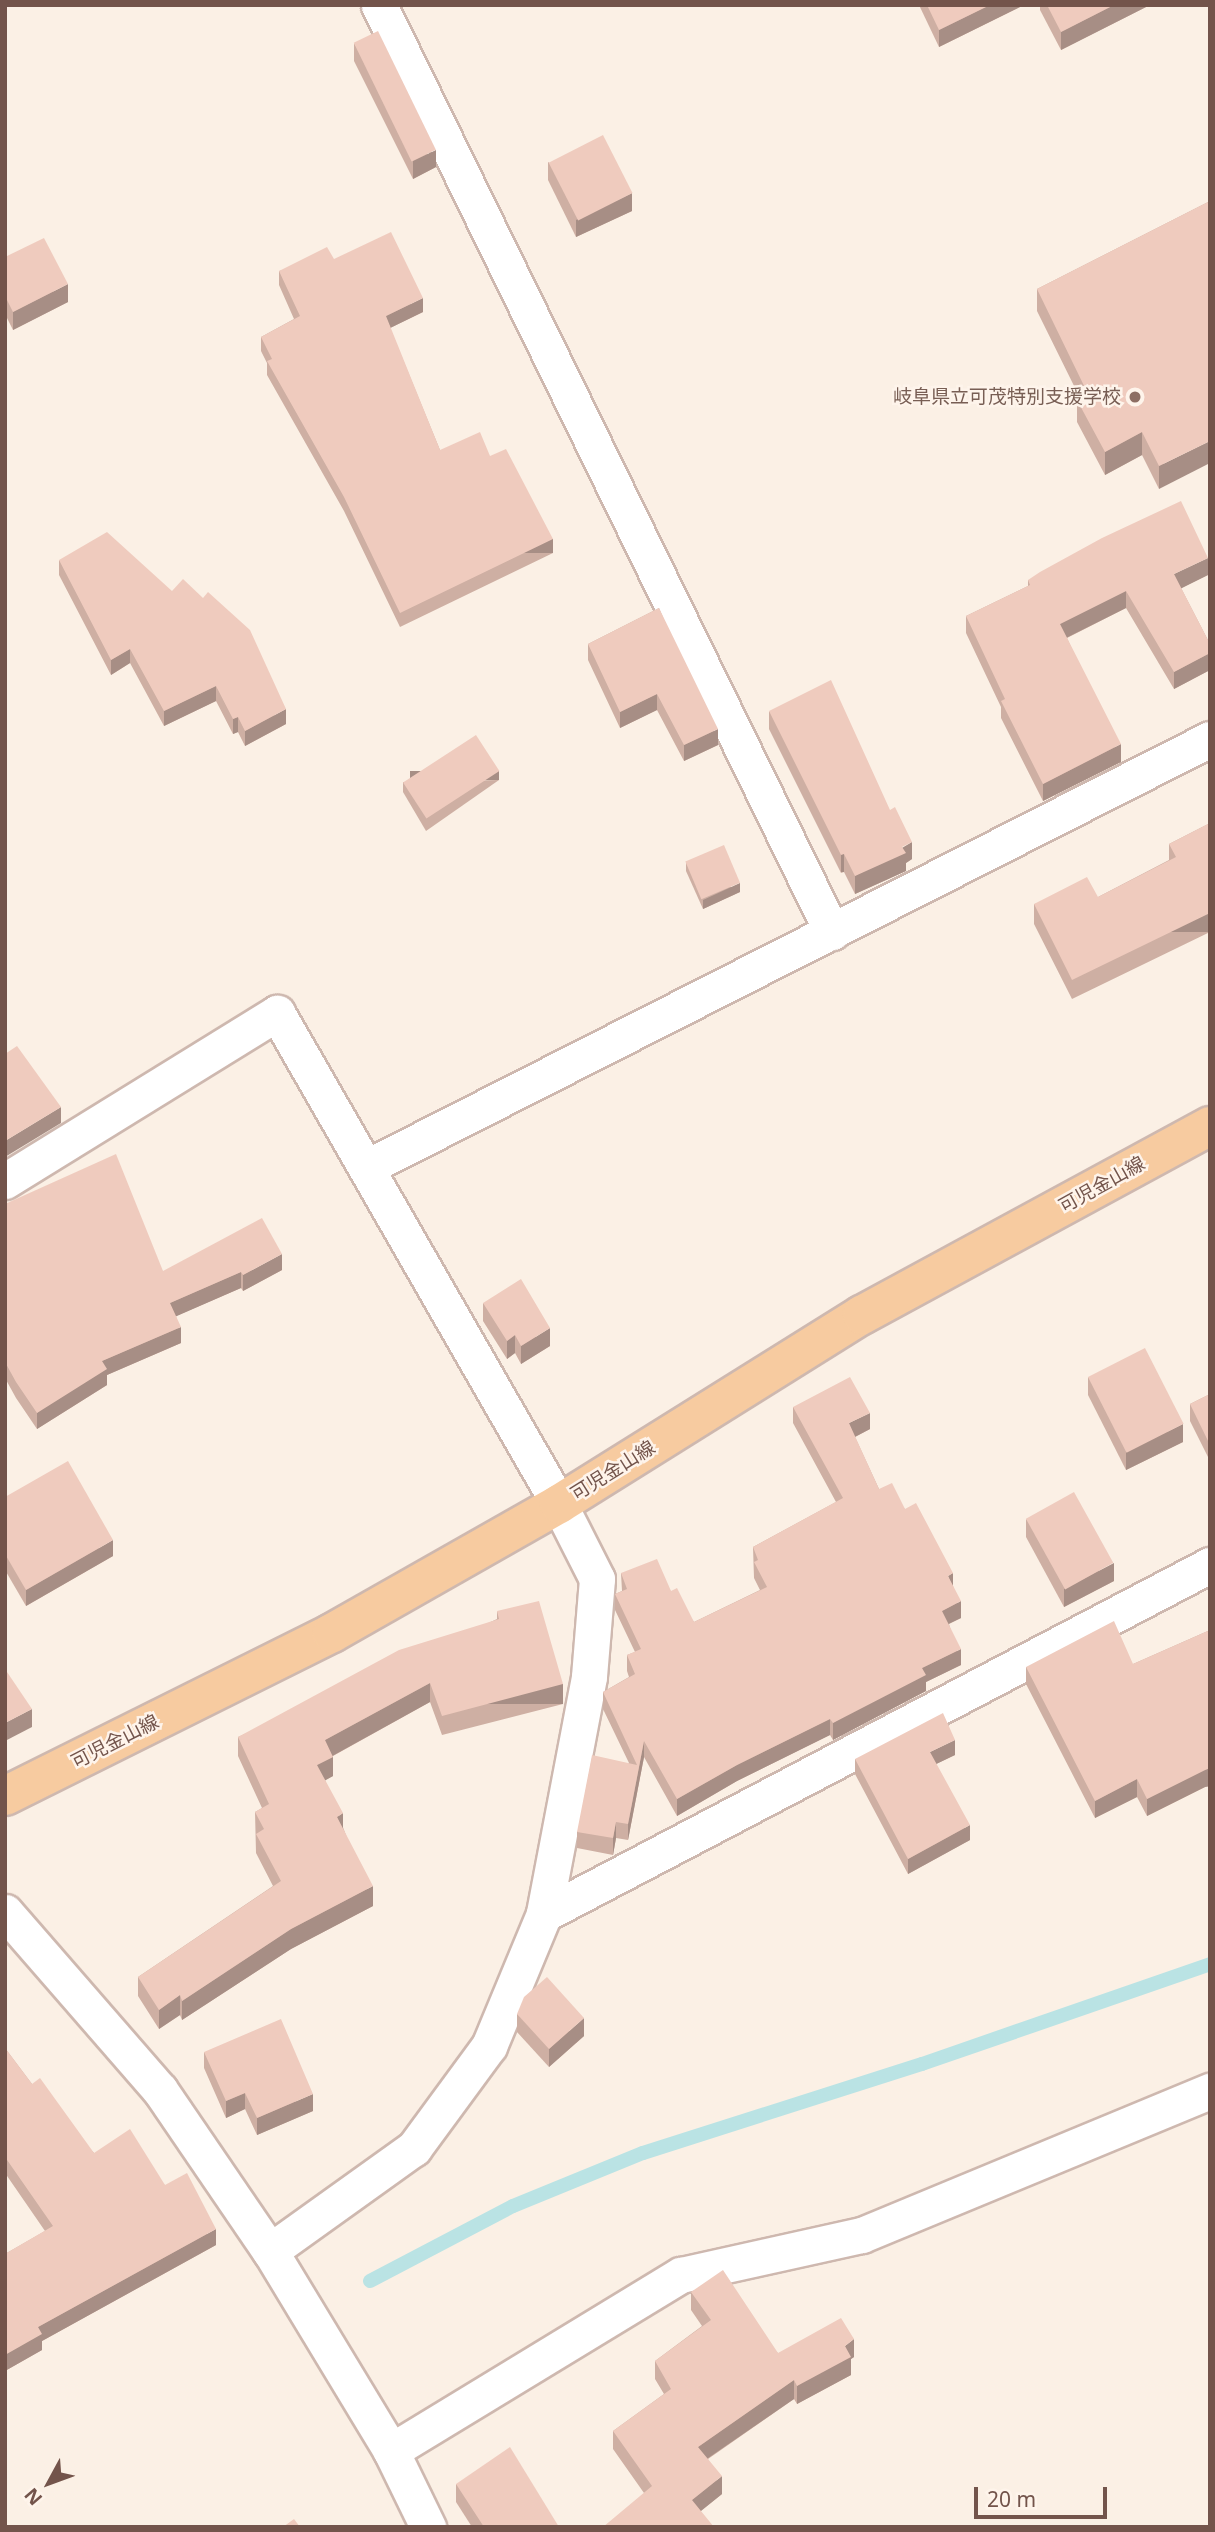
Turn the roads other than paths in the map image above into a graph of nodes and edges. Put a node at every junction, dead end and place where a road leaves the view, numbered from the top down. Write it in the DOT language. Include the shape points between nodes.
graph roads {
  1 [pos="379,5"];
  2 [pos="1210,739"];
  3 [pos="832,932"];
  4 [pos="1210,1126"];
  5 [pos="367,1167"];
  6 [pos="5,1181"];
  7 [pos="559,1504"];
  8 [pos="1210,1565"];
  9 [pos="5,1796"];
  10 [pos="5,1912"];
  11 [pos="544,1914"];
  12 [pos="1210,2091"];
  13 [pos="270,2251"];
  14 [pos="391,2451"];
  15 [pos="428,2527"];
  1 -- 3 [label="street"];
  2 -- 3 [label="street"];
  3 -- 5 [label="street"];
  4 -- 7 [label="main road, 可児金山線" via="862,1315"];
  5 -- 6 [label="street" via="277,1013"];
  5 -- 7 [label="street"];
  7 -- 9 [label="main road, 可児金山線" via="332,1633"];
  7 -- 11 [label="street" via="597,1579 589,1677"];
  8 -- 11 [label="street"];
  10 -- 13 [label="street" via="160,2090"];
  11 -- 13 [label="street" via="489,2046 414,2148"];
  12 -- 14 [label="street" via="862,2235 681,2275"];
  13 -- 14 [label="street"];
  14 -- 15 [label="street"];
}
